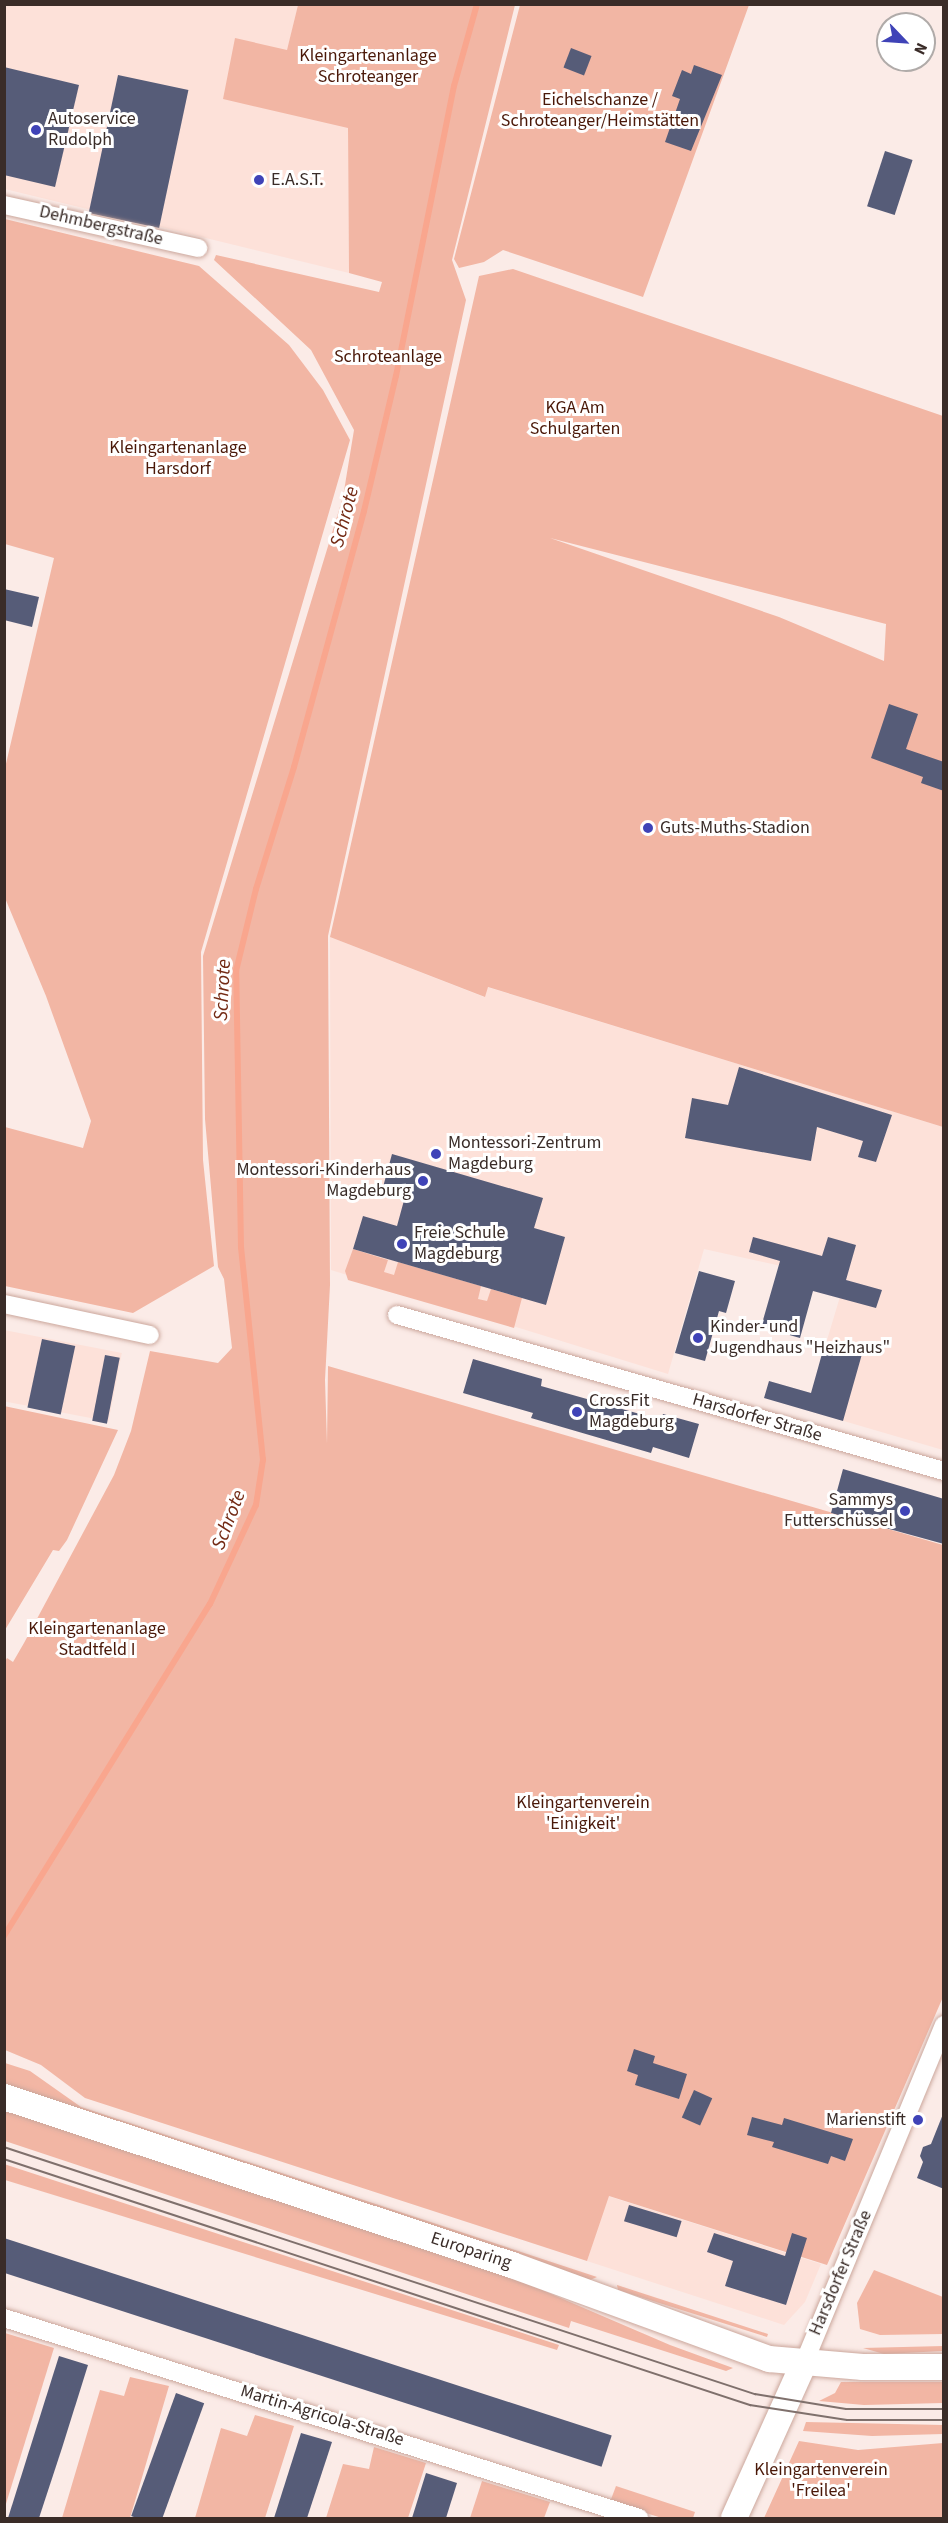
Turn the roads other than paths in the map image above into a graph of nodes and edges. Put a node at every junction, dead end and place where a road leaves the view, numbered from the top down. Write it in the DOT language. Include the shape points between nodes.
graph roads {
  1 [pos="4,204"];
  2 [pos="198,248"];
  3 [pos="4,1304"];
  4 [pos="397,1315"];
  5 [pos="150,1335"];
  6 [pos="944,1471"];
  7 [pos="944,2025"];
  8 [pos="4,2097"];
  9 [pos="4,2318"];
  10 [pos="804,2363"];
  11 [pos="944,2367"];
  12 [pos="639,2518"];
  13 [pos="735,2518"];
  1 -- 2 [label="street, Dehmbergstraße"];
  3 -- 5 [label="street"];
  4 -- 6 [label="street, Harsdorfer Straße"];
  7 -- 10 [label="street, Harsdorfer Straße"];
  8 -- 10 [label="main road, Europaring" via="512,2265 769,2359"];
  9 -- 12 [label="street, Martin-Agricola-Straße"];
  10 -- 11 [label="main road, Europaring"];
  10 -- 13 [label="main road, Harsdorfer Straße"];
}
